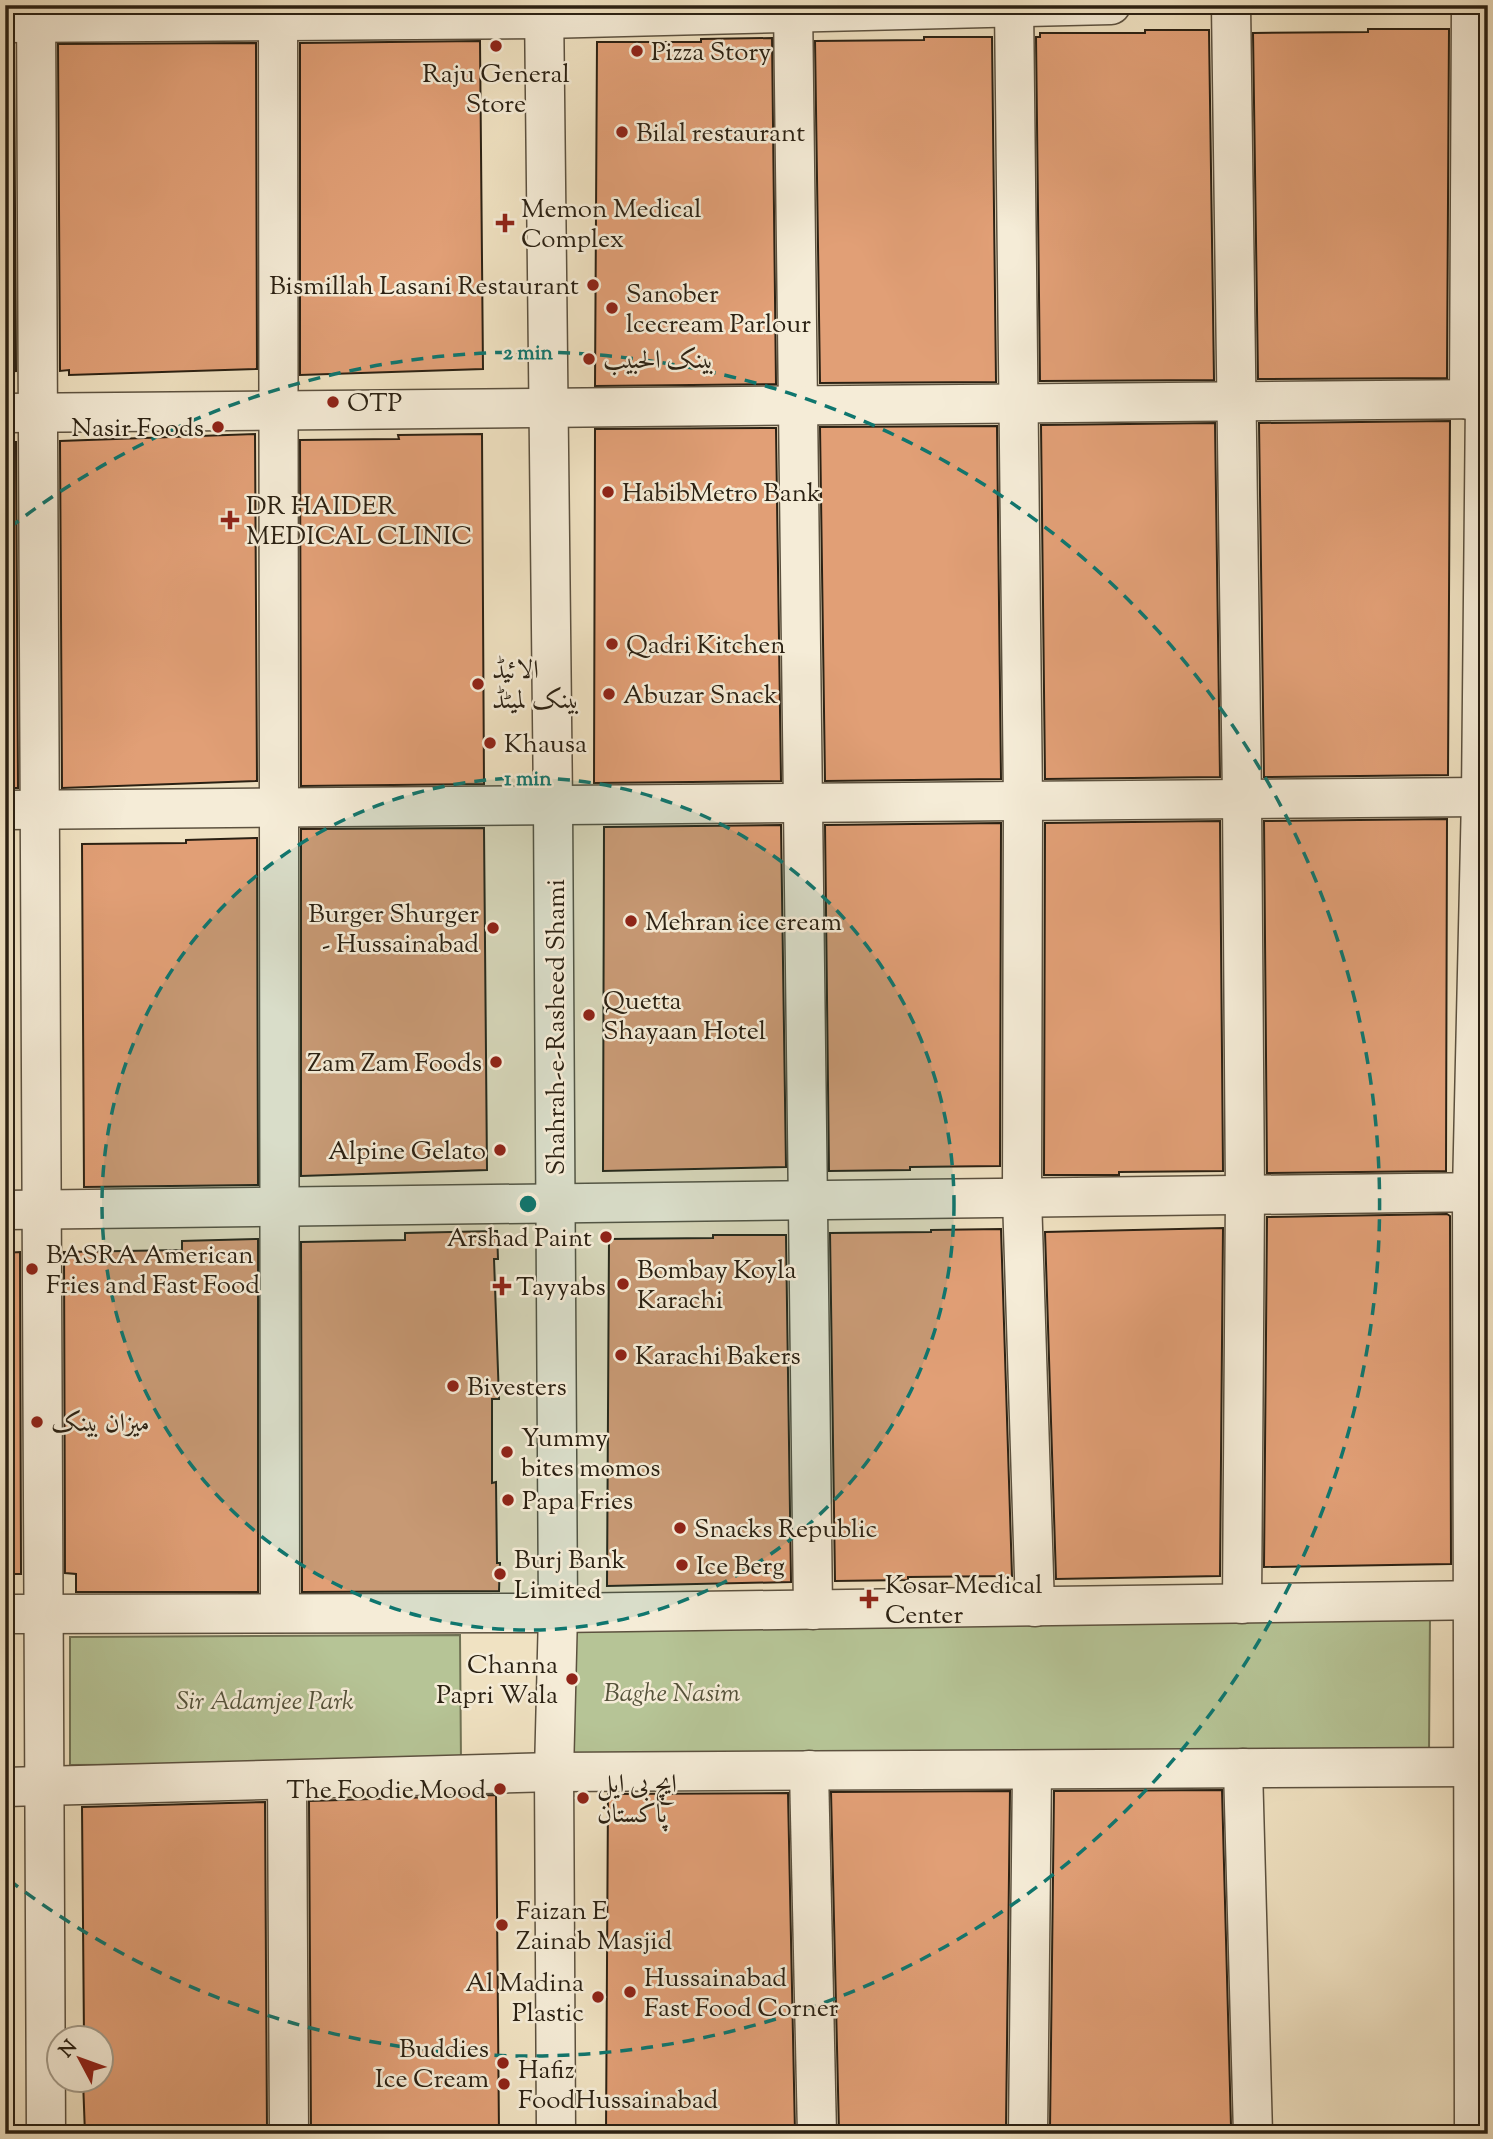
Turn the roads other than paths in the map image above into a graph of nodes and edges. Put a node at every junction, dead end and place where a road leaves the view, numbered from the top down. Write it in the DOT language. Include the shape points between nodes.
graph roads {
  1 [pos="1111,5"];
  2 [pos="1231,5"];
  3 [pos="1471,5"];
  4 [pos="905,7"];
  5 [pos="1014,7"];
  6 [pos="793,9"];
  7 [pos="544,12"];
  8 [pos="278,13"];
  9 [pos="26,17"];
  10 [pos="1480,399"];
  11 [pos="1237,402"];
  12 [pos="1020,404"];
  13 [pos="799,406"];
  14 [pos="548,408"];
  15 [pos="279,411"];
  16 [pos="22,413"];
  17 [pos="1481,797"];
  18 [pos="1242,799"];
  19 [pos="1023,801"];
  20 [pos="801,803"];
  21 [pos="554,805"];
  22 [pos="279,807"];
  23 [pos="23,809"];
  24 [pos="1480,1192"];
  25 [pos="1245,1195"];
  26 [pos="1022,1197"];
  27 [pos="807,1200"];
  28 [pos="555,1203"];
  29 [pos="280,1207"];
  30 [pos="24,1210"];
  31 [pos="1480,1600"];
  32 [pos="1242,1604"];
  33 [pos="1035,1607"];
  34 [pos="813,1610"];
  35 [pos="44,1613"];
  36 [pos="280,1613"];
  37 [pos="558,1613"];
  38 [pos="5,1614"];
  39 [pos="1472,1767"];
  40 [pos="1243,1768"];
  41 [pos="808,1770"];
  42 [pos="1032,1770"];
  43 [pos="554,1772"];
  44 [pos="287,1780"];
  45 [pos="5,1787"];
  46 [pos="45,1787"];
  47 [pos="46,2134"];
  48 [pos="289,2134"];
  49 [pos="556,2134"];
  50 [pos="817,2134"];
  51 [pos="1028,2134"];
  52 [pos="1253,2134"];
  53 [pos="1474,2134"];
  1 -- 5 [label="street"];
  2 -- 11 [label="street"];
  3 -- 10 [label="street"];
  4 -- 5 [label="street"];
  4 -- 6 [label="street"];
  5 -- 12 [label="street"];
  6 -- 7 [label="street"];
  6 -- 13 [label="street"];
  7 -- 8 [label="street"];
  7 -- 14 [label="street, Shahrah-e-Rasheed Shami"];
  8 -- 9 [label="street"];
  8 -- 15 [label="street"];
  9 -- 16 [label="street"];
  10 -- 11 [label="street"];
  10 -- 17 [label="street"];
  11 -- 12 [label="street"];
  11 -- 18 [label="street"];
  12 -- 13 [label="street"];
  12 -- 19 [label="street"];
  13 -- 14 [label="street"];
  13 -- 20 [label="street"];
  14 -- 15 [label="street"];
  14 -- 21 [label="street, Shahrah-e-Rasheed Shami"];
  15 -- 16 [label="street"];
  15 -- 22 [label="street"];
  16 -- 23 [label="street"];
  17 -- 18 [label="street"];
  17 -- 24 [label="street"];
  18 -- 19 [label="street"];
  18 -- 25 [label="street"];
  19 -- 20 [label="street"];
  19 -- 26 [label="street"];
  20 -- 21 [label="street"];
  20 -- 27 [label="street"];
  21 -- 22 [label="street"];
  21 -- 28 [label="street, Shahrah-e-Rasheed Shami"];
  22 -- 23 [label="street"];
  22 -- 29 [label="street"];
  23 -- 30 [label="street"];
  24 -- 25 [label="street"];
  24 -- 31 [label="street"];
  25 -- 26 [label="street"];
  25 -- 32 [label="street"];
  26 -- 27 [label="street"];
  26 -- 33 [label="street"];
  27 -- 28 [label="street"];
  27 -- 34 [label="street"];
  28 -- 29 [label="street"];
  28 -- 37 [label="street, Shahrah-e-Rasheed Shami"];
  29 -- 30 [label="street"];
  29 -- 36 [label="street"];
  30 -- 35 [label="street"];
  31 -- 32 [label="street"];
  31 -- 39 [label="street"];
  32 -- 33 [label="street"];
  33 -- 34 [label="street"];
  34 -- 37 [label="street"];
  35 -- 36 [label="street"];
  35 -- 38 [label="street"];
  35 -- 46 [label="street"];
  36 -- 37 [label="street"];
  37 -- 43 [label="street, Shahrah-e-Rasheed Shami"];
  39 -- 40 [label="street"];
  39 -- 53 [label="street"];
  40 -- 42 [label="street"];
  40 -- 52 [label="street"];
  41 -- 42 [label="street"];
  41 -- 43 [label="street"];
  41 -- 50 [label="street"];
  42 -- 51 [label="street"];
  43 -- 44 [label="street"];
  43 -- 49 [label="street, Shahrah-e-Rasheed Shami"];
  44 -- 46 [label="street"];
  44 -- 48 [label="street"];
  45 -- 46 [label="street"];
  46 -- 47 [label="street"];
}
